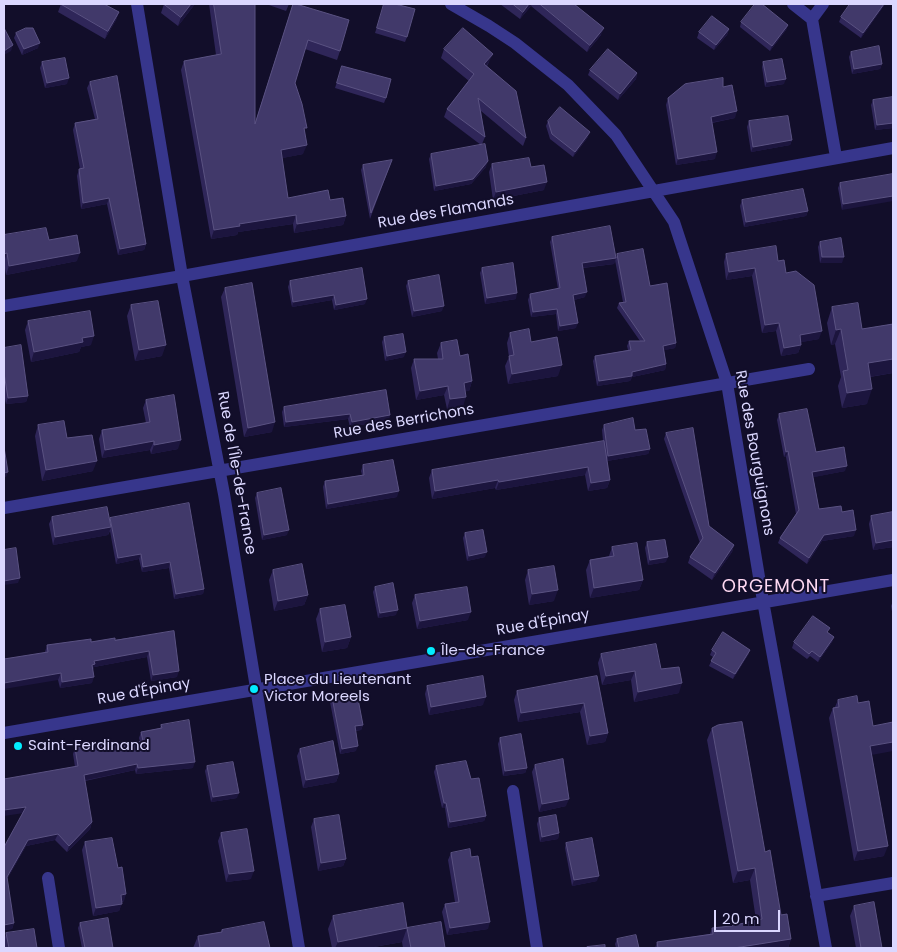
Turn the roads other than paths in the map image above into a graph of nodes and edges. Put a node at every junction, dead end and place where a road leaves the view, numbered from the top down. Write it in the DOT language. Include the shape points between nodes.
graph roads {
  1 [pos="137,4"];
  2 [pos="451,4"];
  3 [pos="793,4"];
  4 [pos="823,4"];
  5 [pos="812,19"];
  6 [pos="893,148"];
  7 [pos="836,158"];
  8 [pos="654,192"];
  9 [pos="182,276"];
  10 [pos="4,306"];
  11 [pos="809,369"];
  12 [pos="728,383"];
  13 [pos="220,471"];
  14 [pos="4,508"];
  15 [pos="893,580"];
  16 [pos="762,601"];
  17 [pos="256,689"];
  18 [pos="4,733"];
  19 [pos="513,791"];
  20 [pos="48,878"];
  21 [pos="893,883"];
  22 [pos="816,896"];
  23 [pos="60,948"];
  24 [pos="299,948"];
  25 [pos="537,948"];
  26 [pos="826,948"];
  1 -- 9 [label="street, Rue de l'Île-de-France"];
  2 -- 8 [label="street, Rue des Bourguignons" via="515,43 568,85 616,135"];
  3 -- 5 [label="street"];
  4 -- 5 [label="street"];
  5 -- 7 [label="street"];
  6 -- 7 [label="street, Rue des Flamands"];
  7 -- 8 [label="street, Rue des Flamands"];
  8 -- 9 [label="street, Rue des Flamands"];
  8 -- 12 [label="street, Rue des Bourguignons" via="674,222"];
  9 -- 10 [label="street, Rue des Flamands"];
  9 -- 13 [label="street, Rue de l'Île-de-France"];
  11 -- 12 [label="street, Rue des Berrichons"];
  12 -- 13 [label="street, Rue des Berrichons"];
  12 -- 16 [label="street, Rue des Bourguignons"];
  13 -- 14 [label="street, Rue des Berrichons"];
  13 -- 17 [label="street, Rue de l'Île-de-France"];
  15 -- 16 [label="street, Rue d'Épinay"];
  16 -- 17 [label="street, Rue d'Épinay"];
  16 -- 22 [label="street, Rue des Bourguignons"];
  17 -- 18 [label="street, Rue d'Épinay"];
  17 -- 24 [label="street, Rue de l'Île-de-France"];
  19 -- 25 [label="street"];
  20 -- 23 [label="street"];
  21 -- 22 [label="street"];
  22 -- 26 [label="street, Rue des Bourguignons"];
}
